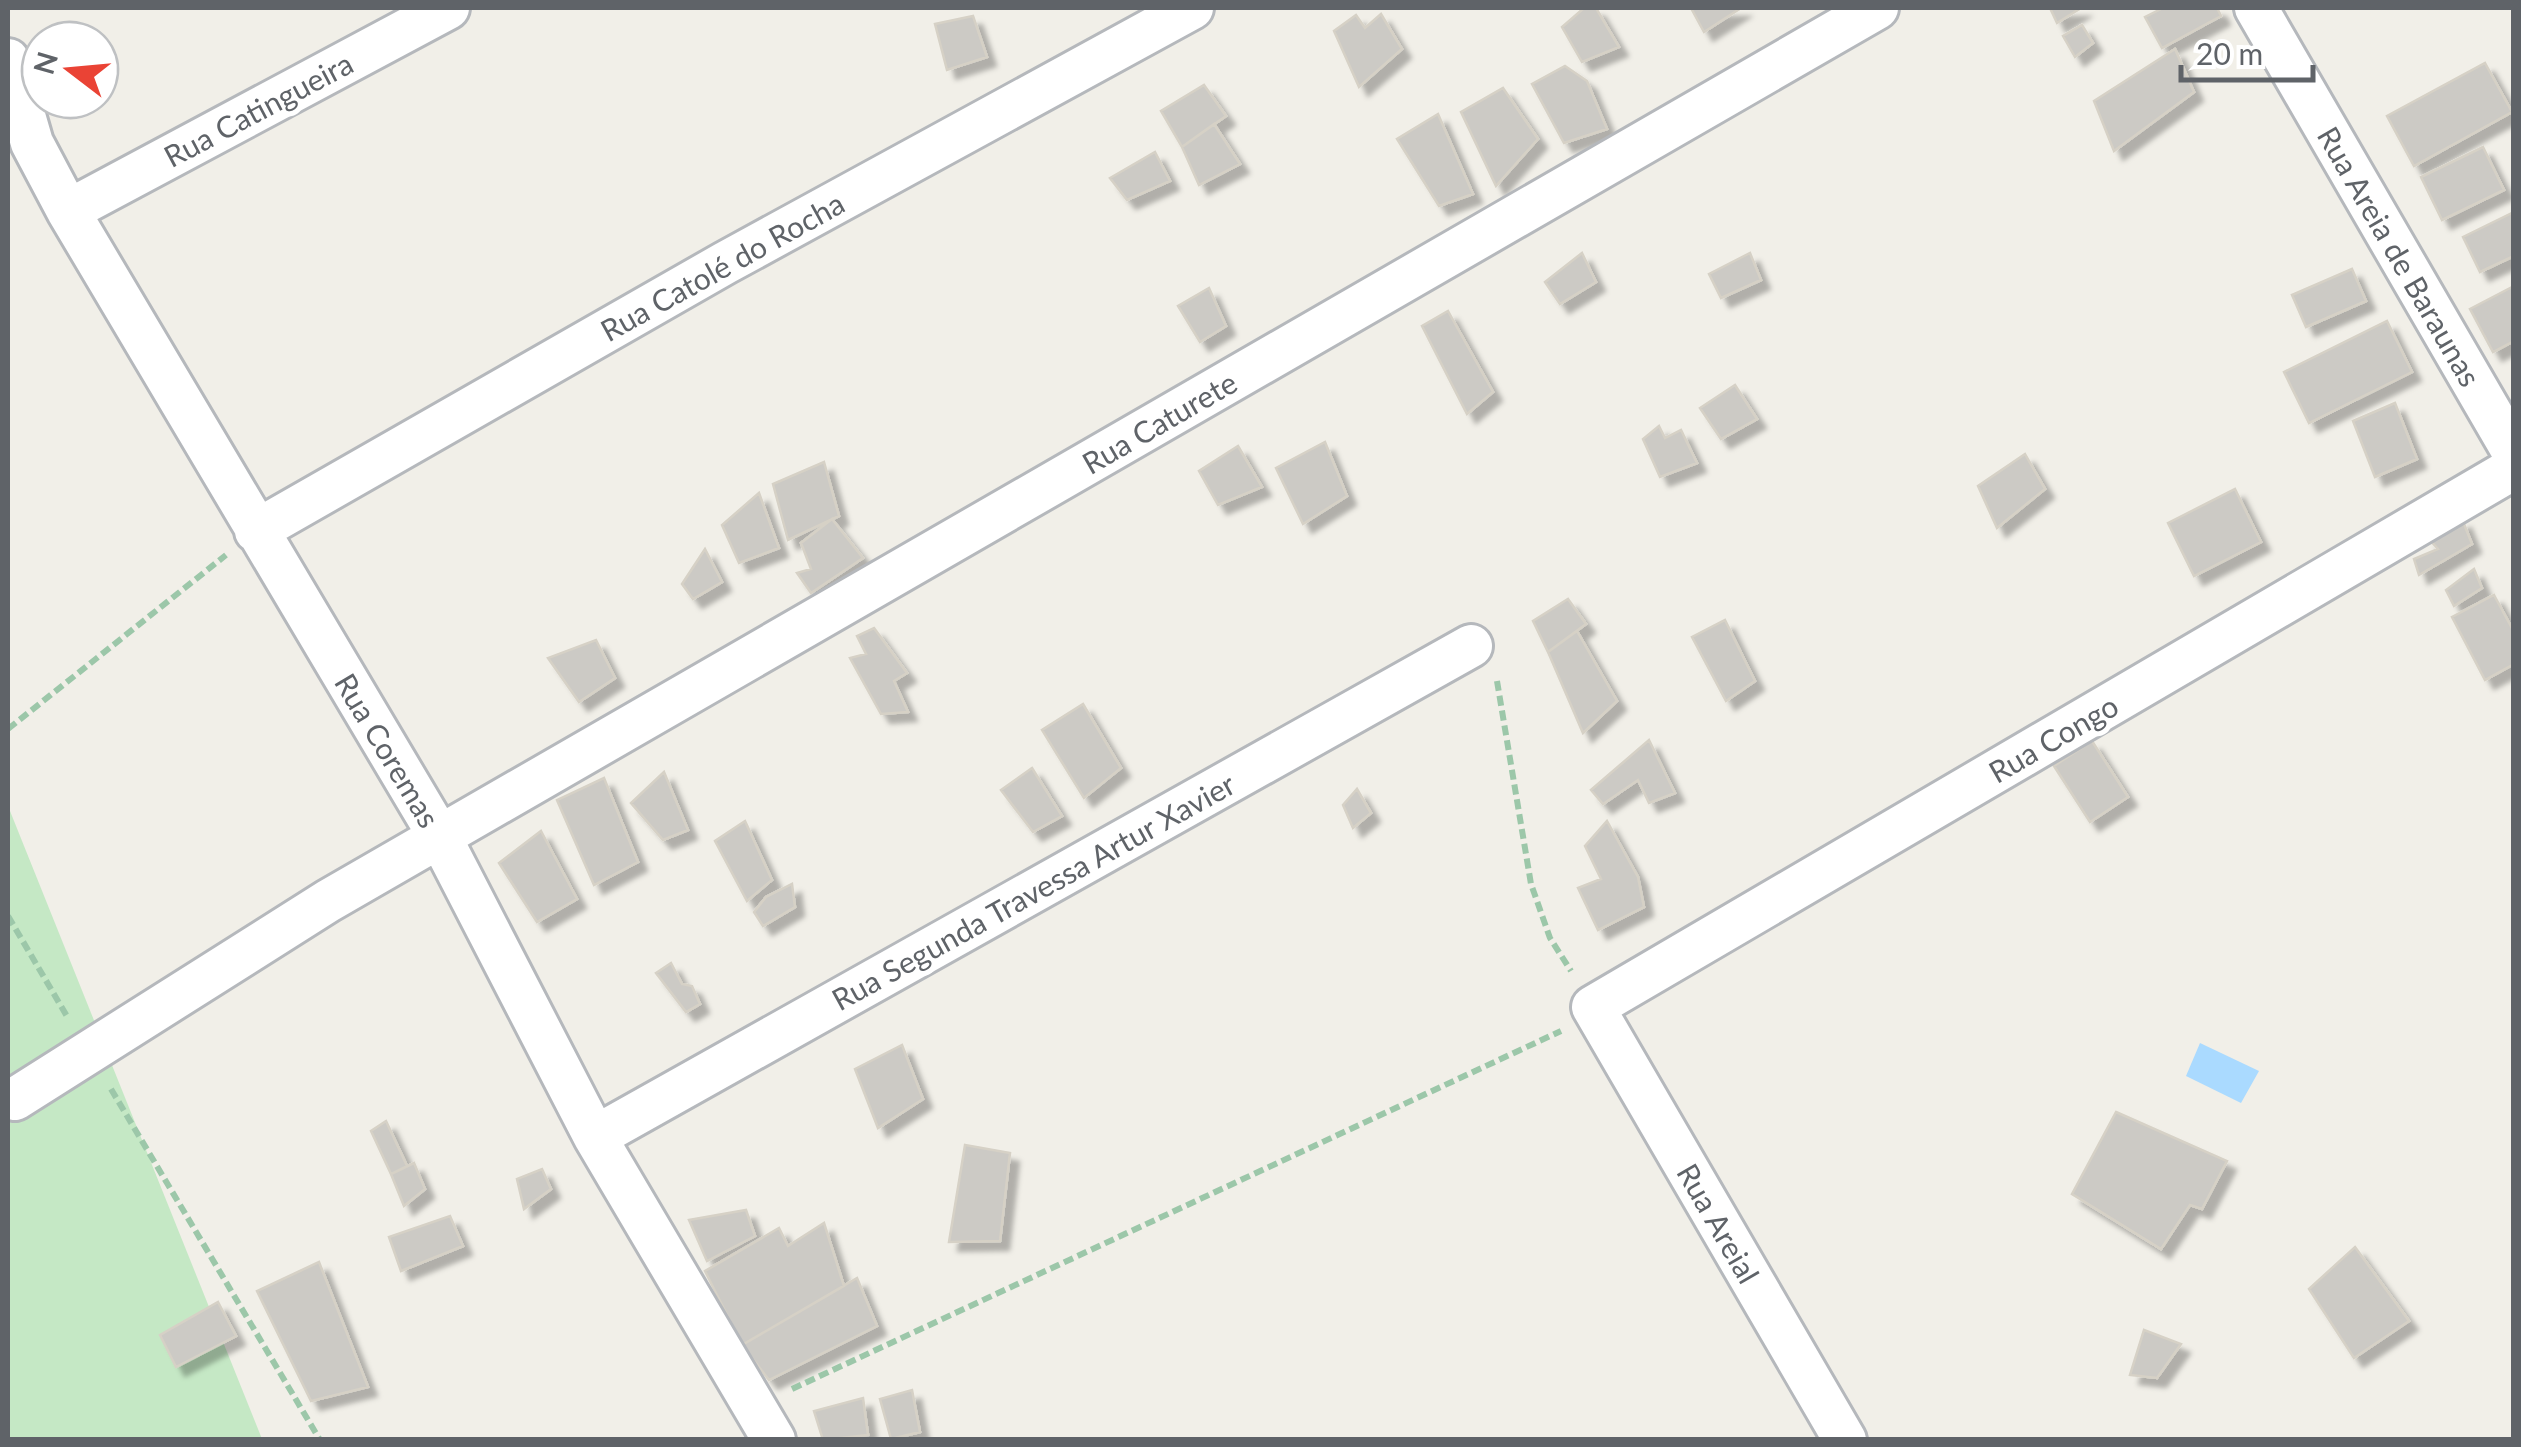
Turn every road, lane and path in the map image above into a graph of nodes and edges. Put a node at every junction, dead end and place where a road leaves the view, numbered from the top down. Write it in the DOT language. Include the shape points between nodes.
graph roads {
  1 [pos="448,8"];
  2 [pos="1192,8"];
  3 [pos="1877,8"];
  4 [pos="2256,8"];
  5 [pos="1822,21"];
  6 [pos="8,60"];
  7 [pos="68,211"];
  8 [pos="2514,453"];
  9 [pos="2514,468"];
  10 [pos="256,531"];
  11 [pos="1471,646"];
  12 [pos="8,729"];
  13 [pos="441,838"];
  14 [pos="8,916"];
  15 [pos="1593,1008"];
  16 [pos="89,1053"];
  17 [pos="15,1099"];
  18 [pos="595,1137"];
  19 [pos="764,1423"];
  20 [pos="320,1440"];
  21 [pos="1845,1440"];
  1 -- 7 [label="street, Rua Catingueira"];
  2 -- 10 [label="street, Rua Catolé do Rocha" via="724,262"];
  3 -- 5 [label="street, Rua Caturete"];
  4 -- 8 [label="street, Rua Areia de Baraunas"];
  5 -- 13 [label="street, Rua Caturete"];
  6 -- 7 [label="street, Rua Coremas" via="32,143"];
  7 -- 10 [label="street, Rua Coremas"];
  9 -- 15 [label="street, Rua Congo"];
  10 -- 12 [label="path"];
  10 -- 13 [label="street, Rua Coremas"];
  11 -- 15 [label="path" via="1489,654 1503,700 1531,884 1550,938"];
  11 -- 18 [label="street, Rua Segunda Travessa Artur Xavier"];
  13 -- 16 [label="street, Rua Caturete" via="328,900"];
  13 -- 18 [label="street, Rua Coremas"];
  14 -- 16 [label="path"];
  15 -- 19 [label="path" via="1554,1036"];
  15 -- 21 [label="street, Rua Areial"];
  16 -- 17 [label="street, Rua Caturete"];
  16 -- 20 [label="path"];
  18 -- 19 [label="street, Rua Coremas"];
}
